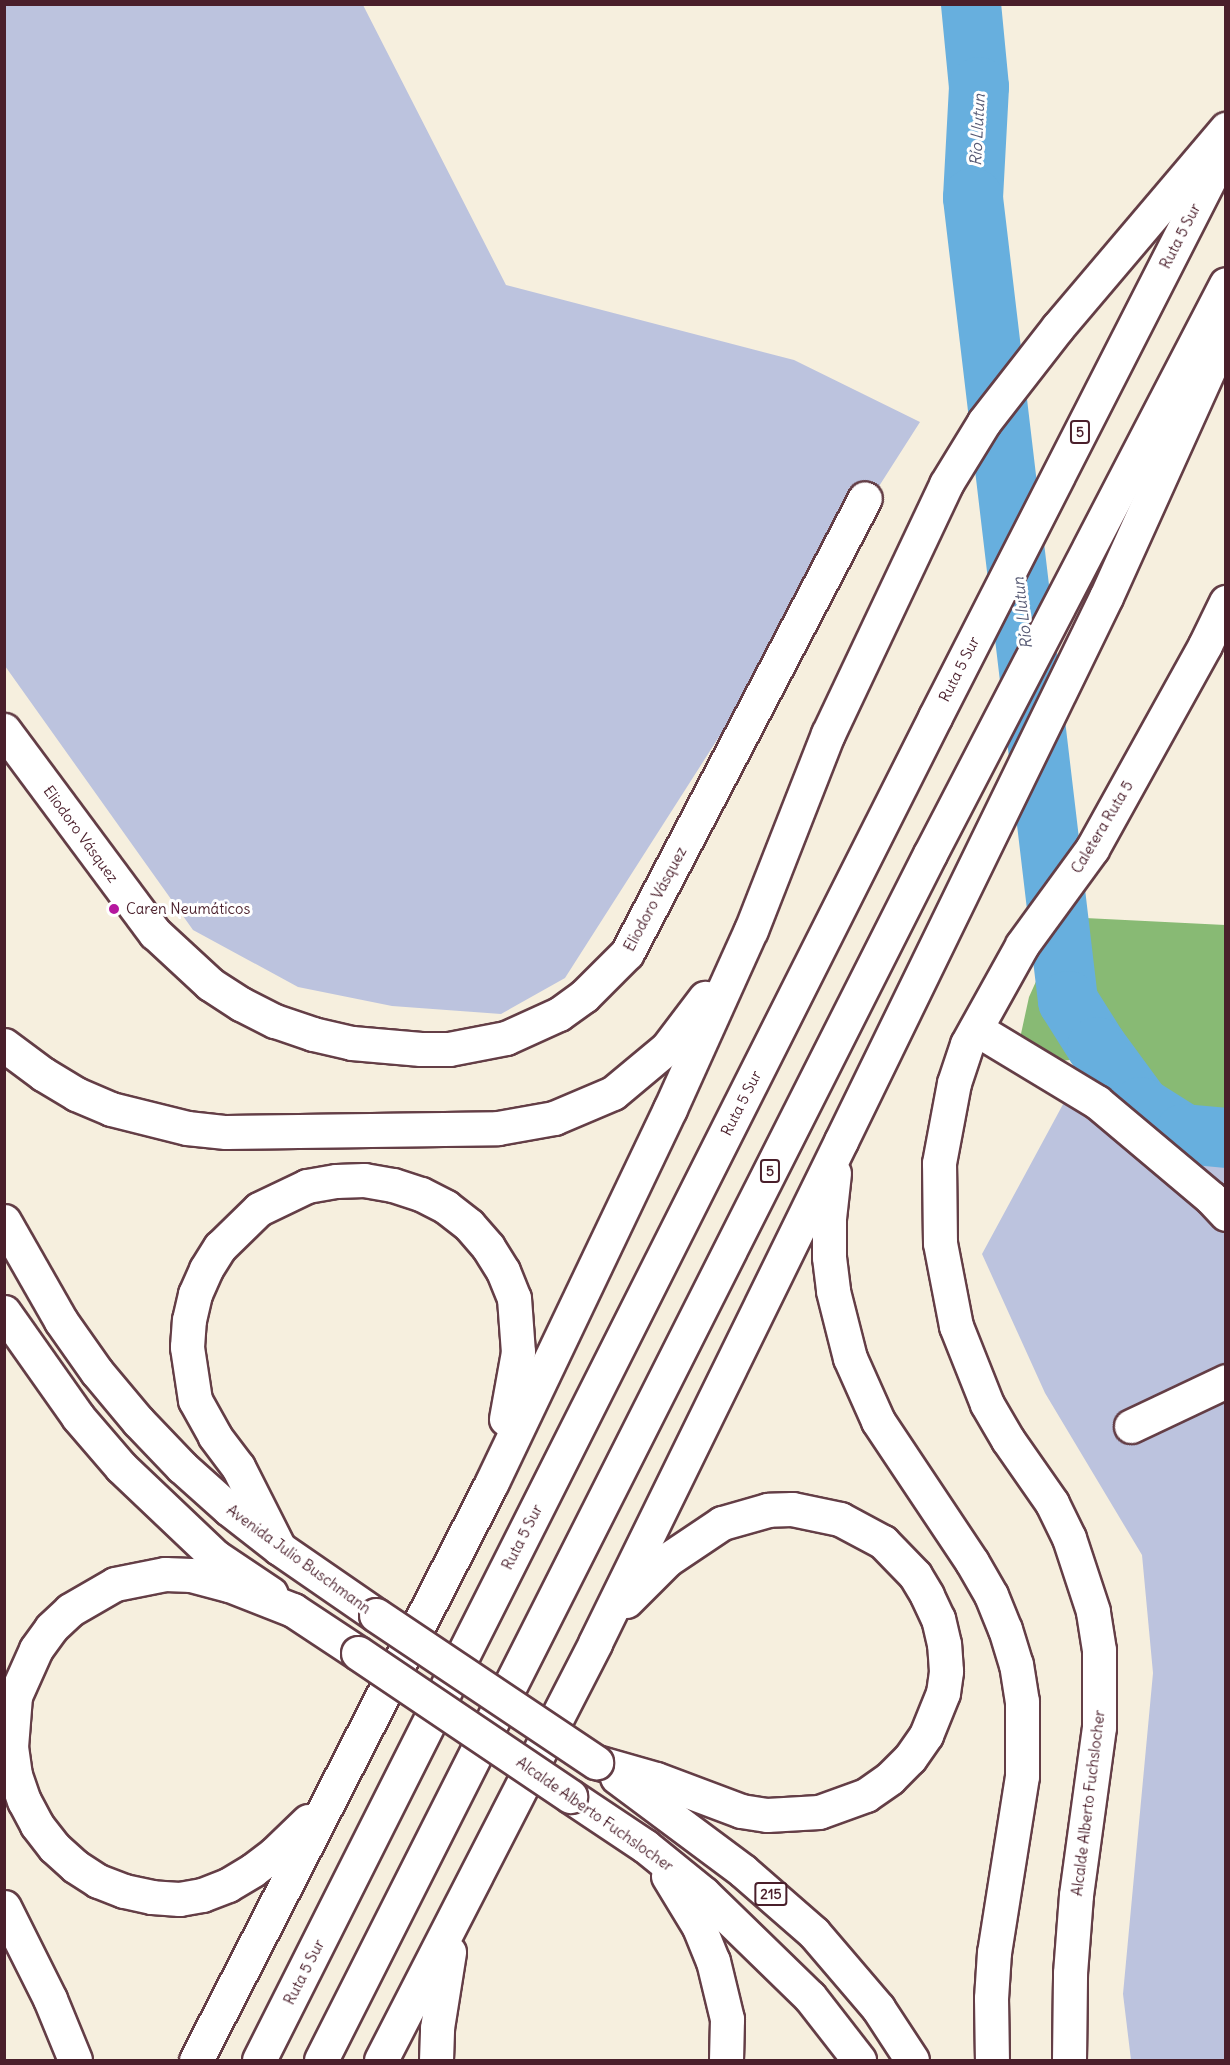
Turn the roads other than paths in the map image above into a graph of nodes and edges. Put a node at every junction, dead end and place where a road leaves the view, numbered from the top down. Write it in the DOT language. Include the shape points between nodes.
graph roads {
  1 [pos="1226,129"];
  2 [pos="1226,147"];
  3 [pos="1226,284"];
  4 [pos="1226,331"];
  5 [pos="865,498"];
  6 [pos="1226,602"];
  7 [pos="4,730"];
  8 [pos="752,930"];
  9 [pos="971,1037"];
  10 [pos="4,1045"];
  11 [pos="841,1141"];
  12 [pos="1226,1214"];
  13 [pos="4,1221"];
  14 [pos="4,1312"];
  15 [pos="1226,1381"];
  16 [pos="1131,1426"];
  17 [pos="492,1482"];
  18 [pos="279,1548"];
  19 [pos="293,1610"];
  20 [pos="595,1643"];
  21 [pos="596,1762"];
  22 [pos="337,1784"];
  23 [pos="645,1846"];
  24 [pos="4,1906"];
  25 [pos="461,1906"];
  26 [pos="75,2061"];
  27 [pos="196,2061"];
  28 [pos="259,2061"];
  29 [pos="321,2061"];
  30 [pos="381,2061"];
  31 [pos="436,2061"];
  32 [pos="726,2061"];
  33 [pos="859,2061"];
  34 [pos="912,2061"];
  35 [pos="992,2061"];
  36 [pos="1069,2061"];
  1 -- 8 [label="main road" via="1058,327 984,422 946,484 828,734"];
  2 -- 28 [label="main road, Ruta 5 Sur / 5" via="924,738"];
  3 -- 29 [label="main road, 5" via="914,886"];
  4 -- 11 [label="main road" via="1106,597"];
  5 -- 7 [label="main road, Eliodoro Vásquez" via="627,953 584,996 559,1014 506,1038 450,1049 352,1043 275,1021 241,1004 210,984 155,933"];
  6 -- 9 [label="main road, Caletera Ruta 5" via="1092,849 1022,945"];
  8 -- 10 [label="main road" via="689,1021 641,1072 613,1093 581,1108 526,1124 498,1128 226,1132 187,1128 121,1112 76,1094"];
  8 -- 17 [label="main road"];
  9 -- 12 [label="main road" via="1097,1102"];
  9 -- 36 [label="main road, Alcalde Alberto Fuchslocher" via="954,1083 939,1163 939,1233 946,1285 956,1326 987,1404 1052,1503 1069,1538 1088,1592 1099,1650 1099,1727 1076,1895"];
  11 -- 20 [label="main road"];
  11 -- 35 [label="main road" via="833,1179 829,1257 833,1291 850,1358 878,1421 991,1595 1016,1664 1022,1701 1022,1776 994,1952"];
  13 -- 18 [label="main road, Avenida Julio Buschmann" via="61,1322 138,1421 221,1502"];
  14 -- 19 [label="main road" via="78,1417 121,1467 216,1557"];
  15 -- 16 [label="main road"];
  17 -- 18 [label="main road" via="518,1352 514,1298 498,1263 469,1225 420,1194 364,1180 307,1186 259,1209 220,1247 195,1294 188,1329 189,1374 195,1400 238,1467"];
  17 -- 22 [label="main road"];
  18 -- 21 [label="main road, Avenida Julio Buschmann, bridge"];
  19 -- 22 [label="main road" via="191,1575 140,1577 91,1596 51,1628 24,1672 11,1721 15,1775 37,1825 75,1866 124,1891 179,1899 228,1885 253,1870 303,1827"];
  19 -- 23 [label="main road, Alcalde Alberto Fuchslocher, bridge"];
  20 -- 21 [label="main road" via="640,1585 694,1540 745,1515 792,1509 840,1519 883,1542 900,1557 927,1595 938,1619 946,1671 936,1714 910,1758 866,1795 819,1812 767,1815 741,1811 656,1779"];
  20 -- 25 [label="main road"];
  21 -- 34 [label="main road, 215" via="780,1901 846,1968"];
  22 -- 27 [label="main road"];
  23 -- 32 [label="main road" via="683,1898 713,1961 727,2019"];
  23 -- 33 [label="main road, Alcalde Alberto Fuchslocher" via="758,1943 810,1996"];
  24 -- 26 [label="main road" via="50,1999"];
  25 -- 30 [label="main road"];
  25 -- 31 [label="main road" via="442,1987"];
}
